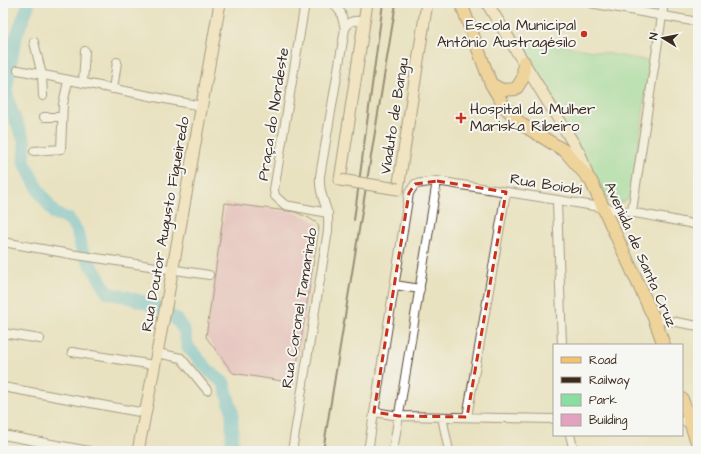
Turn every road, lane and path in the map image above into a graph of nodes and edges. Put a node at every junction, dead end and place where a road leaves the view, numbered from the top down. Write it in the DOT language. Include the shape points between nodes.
graph roads {
  1 [pos="220,3"];
  2 [pos="305,3"];
  3 [pos="333,3"];
  4 [pos="367,3"];
  5 [pos="427,3"];
  6 [pos="461,3"];
  7 [pos="590,3"];
  8 [pos="664,3"];
  9 [pos="491,6"];
  10 [pos="661,16"];
  11 [pos="698,22"];
  12 [pos="363,28"];
  13 [pos="345,29"];
  14 [pos="34,42"];
  15 [pos="85,51"];
  16 [pos="117,62"];
  17 [pos="524,62"];
  18 [pos="18,70"];
  19 [pos="42,75"];
  20 [pos="68,81"];
  21 [pos="83,84"];
  22 [pos="491,84"];
  23 [pos="113,89"];
  24 [pos="43,96"];
  25 [pos="202,106"];
  26 [pos="44,117"];
  27 [pos="62,117"];
  28 [pos="34,151"];
  29 [pos="588,177"];
  30 [pos="438,181"];
  31 [pos="506,192"];
  32 [pos="557,201"];
  33 [pos="605,207"];
  34 [pos="632,212"];
  35 [pos="328,213"];
  36 [pos="698,225"];
  37 [pos="3,242"];
  38 [pos="173,269"];
  39 [pos="209,275"];
  40 [pos="395,285"];
  41 [pos="420,289"];
  42 [pos="654,318"];
  43 [pos="698,326"];
  44 [pos="3,333"];
  45 [pos="40,339"];
  46 [pos="562,344"];
  47 [pos="664,344"];
  48 [pos="72,352"];
  49 [pos="157,353"];
  50 [pos="154,365"];
  51 [pos="3,387"];
  52 [pos="207,390"];
  53 [pos="683,402"];
  54 [pos="374,412"];
  55 [pos="145,413"];
  56 [pos="399,416"];
  57 [pos="442,417"];
  58 [pos="467,417"];
  59 [pos="553,419"];
  60 [pos="690,422"];
  61 [pos="3,435"];
  62 [pos="570,436"];
  63 [pos="698,445"];
  64 [pos="89,451"];
  65 [pos="138,451"];
  66 [pos="292,451"];
  67 [pos="368,451"];
  68 [pos="393,451"];
  69 [pos="449,451"];
  70 [pos="574,451"];
  1 -- 25 [label="street, Rua Doutor Augusto Figueiredo"];
  2 -- 35 [label="street, Praça do Nordeste" via="274,190 275,196 285,205"];
  3 -- 13 [label="street, Rua Coronel Tamarindo" via="341,13"];
  4 -- 12 [label="street"];
  5 -- 12 [label="street, Viaduto de Bangu, bridge" via="398,189 340,180"];
  6 -- 22 [label="main road, Avenida de Santa Cruz"];
  7 -- 10 [label="street"];
  8 -- 10 [label="street"];
  9 -- 17 [label="street, Avenida de Santa Cruz"];
  10 -- 11 [label="street"];
  10 -- 34 [label="street"];
  12 -- 13 [label="street" via="360,21 352,20"];
  13 -- 35 [label="street, Rua Coronel Tamarindo" via="320,176 321,197"];
  14 -- 19 [label="street"];
  15 -- 21 [label="street"];
  16 -- 23 [label="street"];
  17 -- 22 [label="main road" via="523,78 516,89 502,90"];
  17 -- 29 [label="street, Avenida de Santa Cruz" via="580,154"];
  18 -- 19 [label="street"];
  19 -- 20 [label="street"];
  19 -- 24 [label="street"];
  20 -- 21 [label="street"];
  20 -- 27 [label="street"];
  21 -- 23 [label="street"];
  22 -- 29 [label="main road, Avenida de Santa Cruz" via="512,115 565,151"];
  23 -- 25 [label="street"];
  25 -- 38 [label="street, Rua Doutor Augusto Figueiredo"];
  26 -- 27 [label="street"];
  27 -- 28 [label="street" via="61,149"];
  29 -- 33 [label="main road, Avenida de Santa Cruz"];
  30 -- 31 [label="street, Rua Boiobi"];
  30 -- 40 [label="street, Rua Boiobi" via="415,184 409,192"];
  30 -- 41 [label="street"];
  31 -- 32 [label="street, Rua Boiobi"];
  31 -- 58 [label="street"];
  32 -- 33 [label="street, Rua Boiobi"];
  32 -- 46 [label="street"];
  33 -- 34 [label="street, Rua Boiobi"];
  33 -- 42 [label="main road, Avenida de Santa Cruz"];
  34 -- 36 [label="street, Rua Boiobi"];
  35 -- 66 [label="street, Rua Coronel Tamarindo" via="328,231"];
  37 -- 38 [label="street"];
  38 -- 39 [label="street"];
  38 -- 49 [label="street, Rua Doutor Augusto Figueiredo"];
  40 -- 41 [label="street"];
  40 -- 54 [label="street, Rua Boiobi"];
  41 -- 56 [label="street"];
  42 -- 43 [label="street"];
  42 -- 47 [label="main road, Avenida de Santa Cruz"];
  44 -- 45 [label="street"];
  48 -- 50 [label="street"];
  49 -- 50 [label="street, Rua Doutor Augusto Figueiredo"];
  49 -- 52 [label="street" via="181,358"];
  50 -- 55 [label="street, Rua Doutor Augusto Figueiredo"];
  51 -- 55 [label="street"];
  53 -- 60 [label="main road"];
  54 -- 56 [label="street"];
  54 -- 67 [label="street, Rua Boiobi"];
  55 -- 65 [label="street, Rua Doutor Augusto Figueiredo"];
  56 -- 57 [label="street"];
  56 -- 68 [label="street"];
  57 -- 58 [label="street"];
  57 -- 69 [label="street"];
  58 -- 59 [label="street"];
  60 -- 63 [label="main road"];
  61 -- 64 [label="street"];
  62 -- 70 [label="street"];
}
